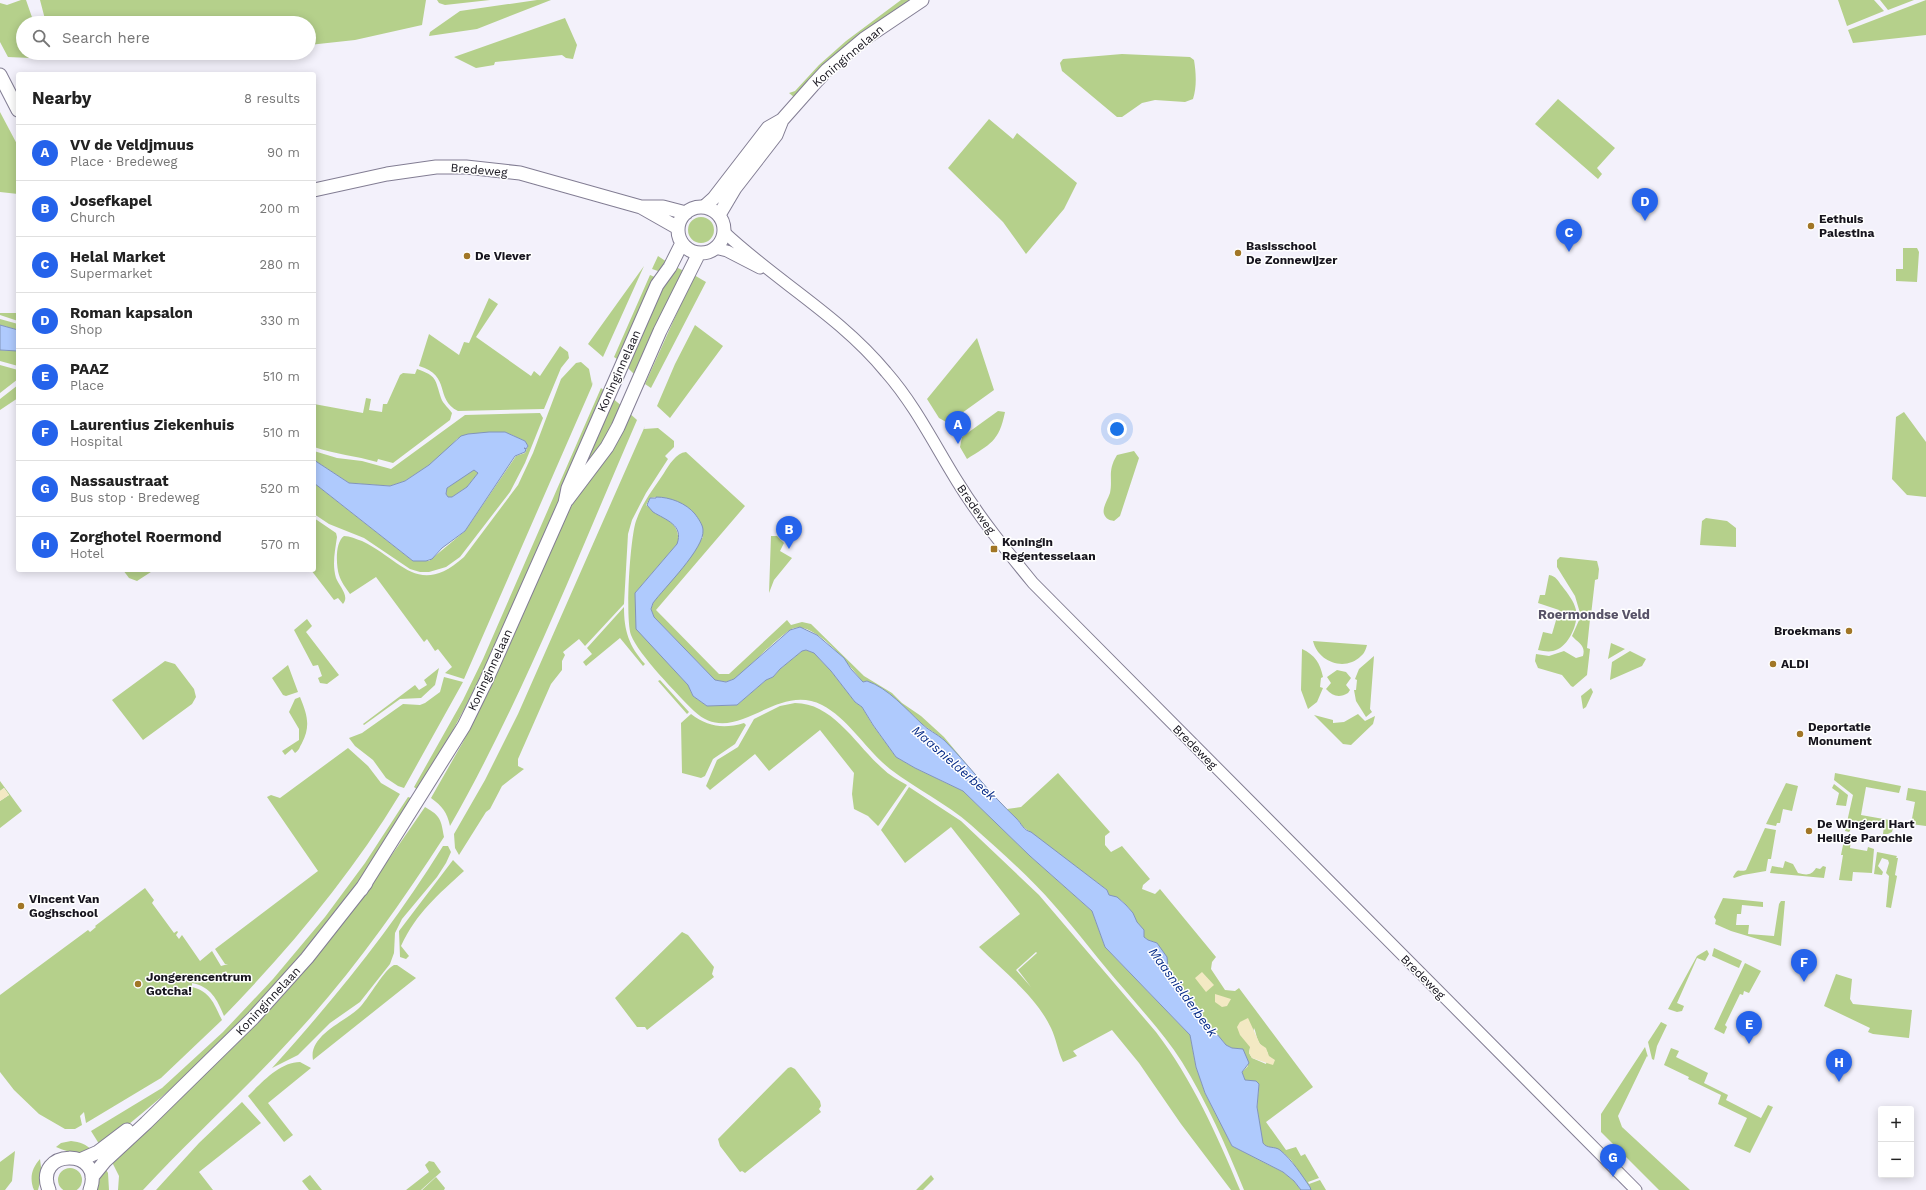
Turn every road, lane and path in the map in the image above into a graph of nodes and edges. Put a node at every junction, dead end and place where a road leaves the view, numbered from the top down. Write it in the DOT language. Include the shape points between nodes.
graph roads {
  1 [pos="922,0"];
  2 [pos="1,77"];
  3 [pos="16,106"];
  4 [pos="782,120"];
  5 [pos="316,190"];
  6 [pos="641,207"];
  7 [pos="704,207"];
  8 [pos="686,213"];
  9 [pos="719,215"];
  10 [pos="678,228"];
  11 [pos="724,232"];
  12 [pos="682,242"];
  13 [pos="715,248"];
  14 [pos="699,252"];
  15 [pos="785,281"];
  16 [pos="565,503"];
  17 [pos="166,1103"];
  18 [pos="80,1160"];
  19 [pos="91,1184"];
  20 [pos="46,1187"];
  21 [pos="1636,1190"];
  1 -- 4 [label="main road, Koninginnelaan" via="864,39 827,70"];
  2 -- 3 [label="main road"];
  4 -- 7 [label="main road, Koninginnelaan" via="768,128 714,198"];
  4 -- 9 [label="main road, Koninginnelaan" via="776,135 739,182"];
  5 -- 6 [label="main road, Bredeweg" via="387,174 436,167 466,167 520,173"];
  6 -- 8 [label="main road, Bredeweg" via="663,207"];
  6 -- 10 [label="main road, Bredeweg"];
  7 -- 8 [label="main road" via="691,209"];
  7 -- 9 [label="main road"];
  8 -- 10 [label="main road"];
  9 -- 11 [label="main road"];
  10 -- 12 [label="main road"];
  11 -- 13 [label="main road"];
  11 -- 15 [label="street, Bredeweg"];
  12 -- 14 [label="main road" via="692,251"];
  12 -- 16 [label="main road, Koninginnelaan" via="670,267 657,285 607,396 568,488"];
  13 -- 14 [label="main road" via="708,252"];
  13 -- 15 [label="street, Bredeweg" via="727,251"];
  14 -- 16 [label="main road, Koninginnelaan" via="606,447"];
  15 -- 21 [label="street, Bredeweg" via="827,314 886,371 916,411 970,502 999,542 1043,593"];
  16 -- 17 [label="main road, Koninginnelaan" via="464,726 361,890 278,991 233,1039"];
  17 -- 18 [label="main road, Koninginnelaan" via="98,1152"];
  17 -- 19 [label="main road, Koninginnelaan" via="105,1161"];
  18 -- 19 [label="main road" via="88,1167"];
  18 -- 20 [label="main road" via="59,1160 50,1168"];
}
